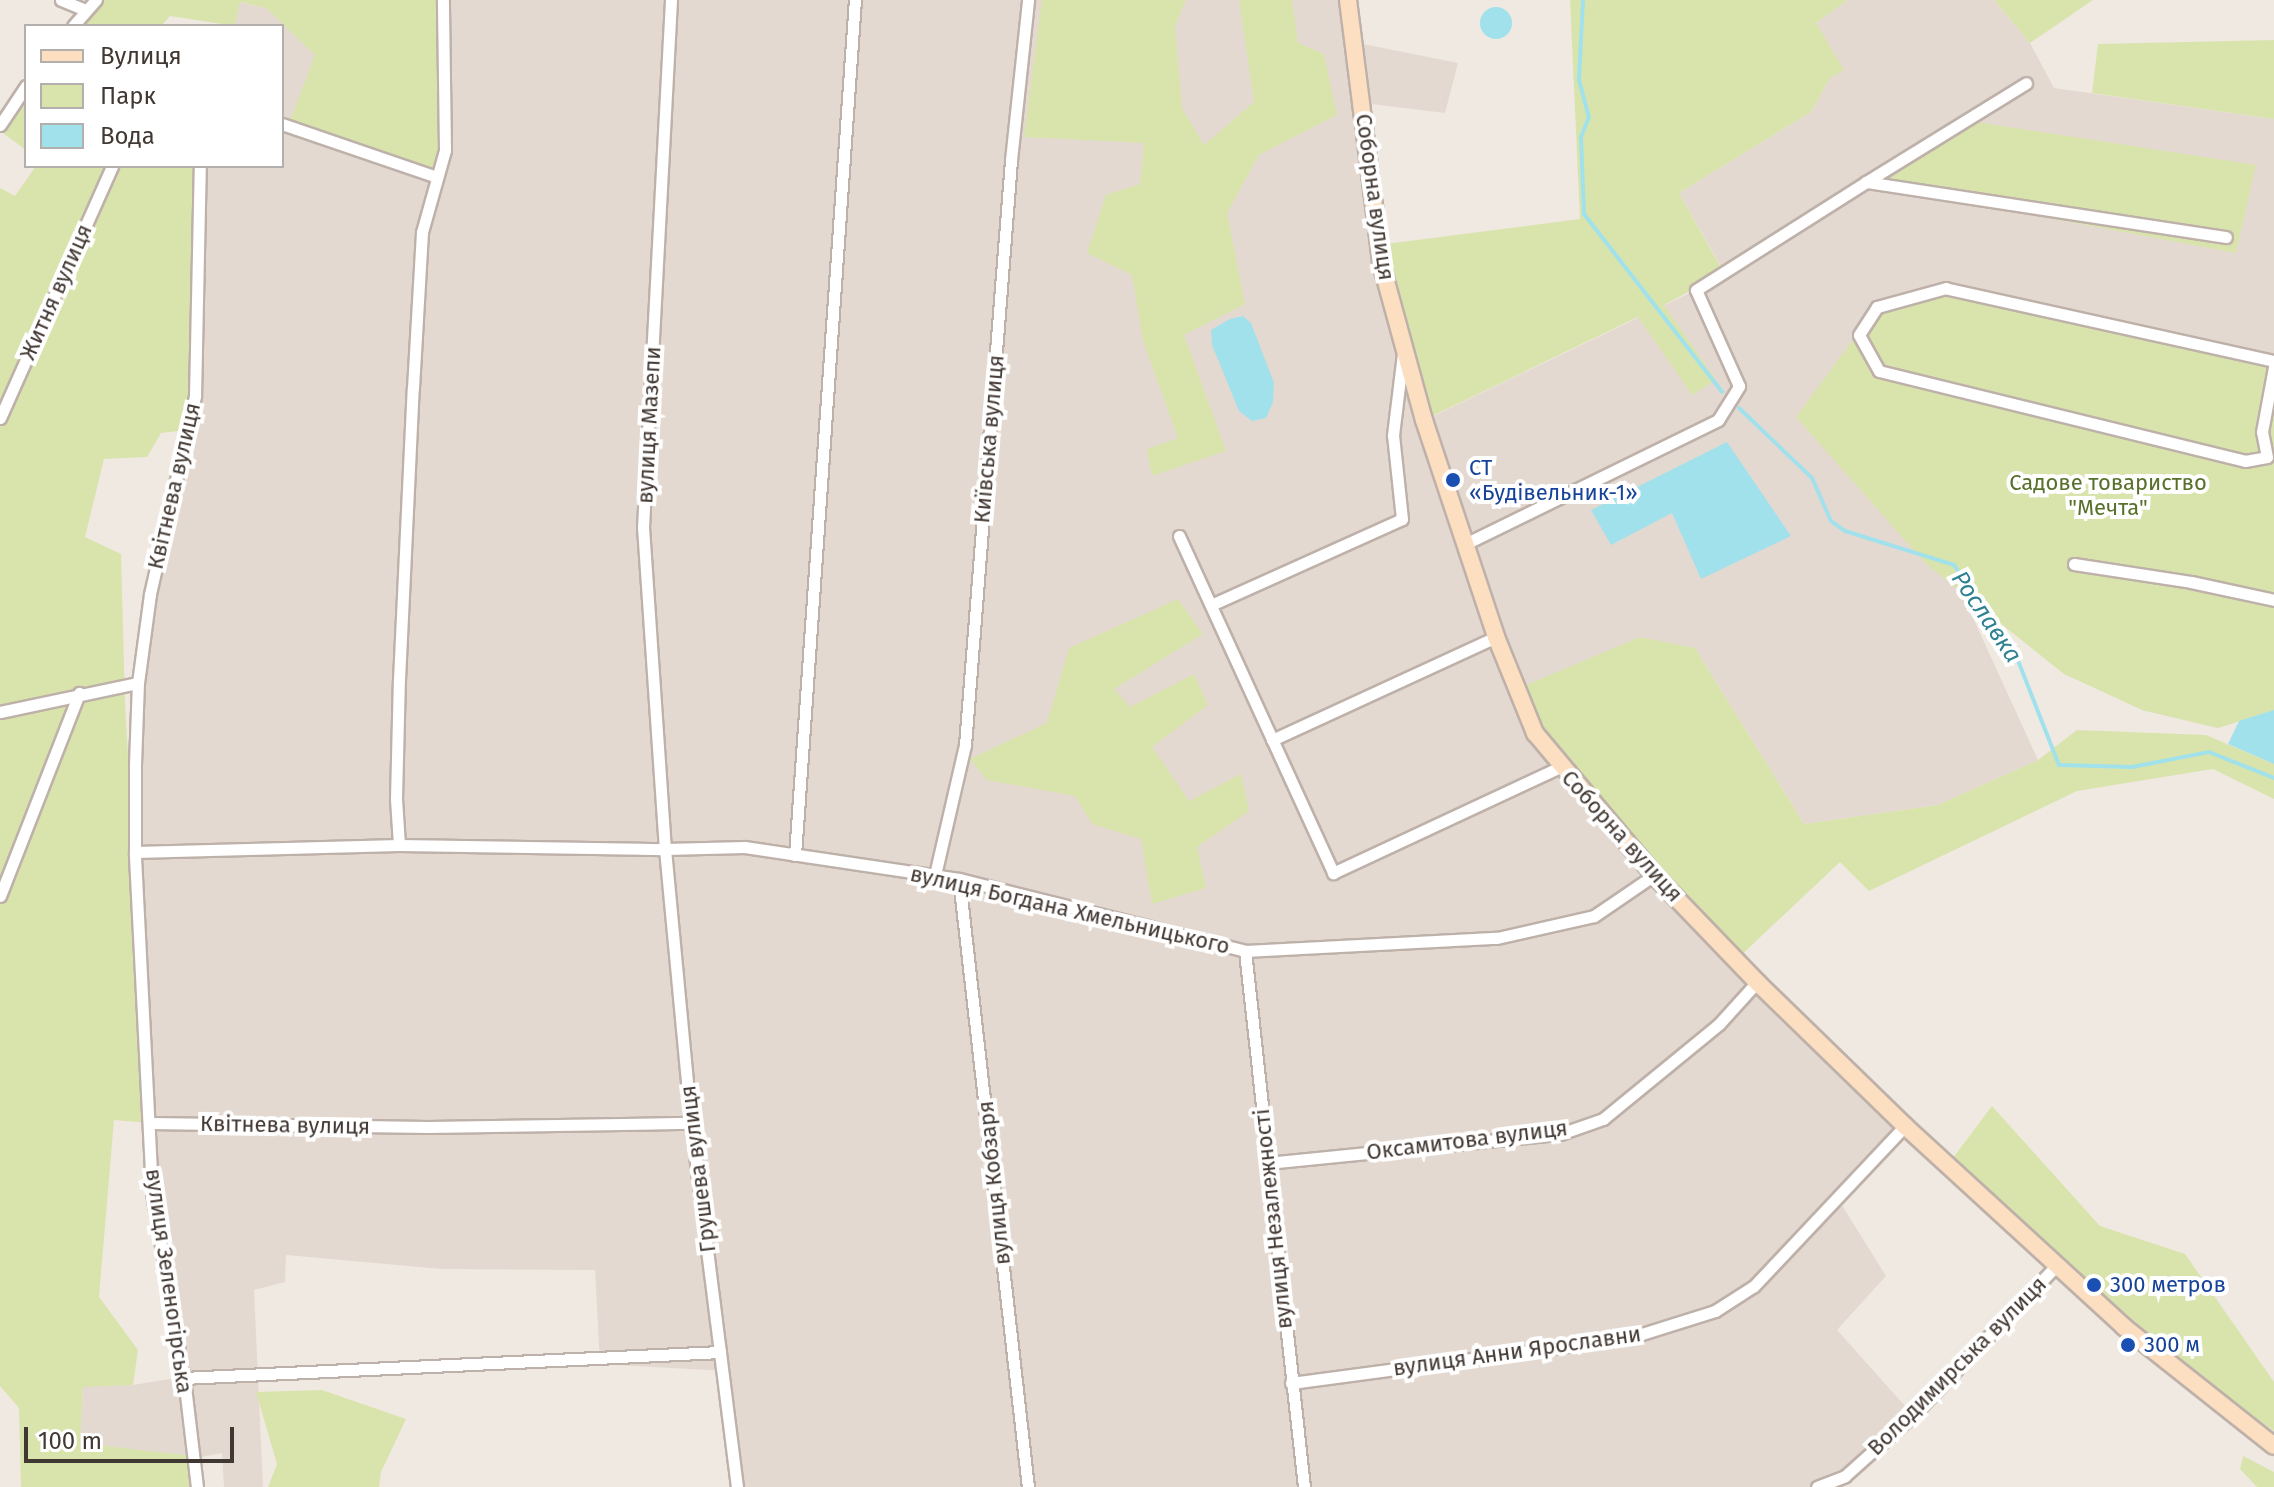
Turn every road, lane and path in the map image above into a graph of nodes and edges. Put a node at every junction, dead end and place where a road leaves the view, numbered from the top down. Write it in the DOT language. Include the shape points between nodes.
graph roads {
  1 [pos="61,0"];
  2 [pos="96,0"];
  3 [pos="443,0"];
  4 [pos="671,0"];
  5 [pos="855,0"];
  6 [pos="1028,0"];
  7 [pos="1348,0"];
  8 [pos="86,10"];
  9 [pos="75,24"];
  10 [pos="2026,83"];
  11 [pos="24,89"];
  12 [pos="0,125"];
  13 [pos="284,125"];
  14 [pos="111,168"];
  15 [pos="200,168"];
  16 [pos="437,177"];
  17 [pos="1866,182"];
  18 [pos="2226,237"];
  19 [pos="1403,349"];
  20 [pos="2274,361"];
  21 [pos="2274,367"];
  22 [pos="0,418"];
  23 [pos="2268,433"];
  24 [pos="1179,536"];
  25 [pos="1465,544"];
  26 [pos="2074,564"];
  27 [pos="2274,600"];
  28 [pos="1211,605"];
  29 [pos="1496,637"];
  30 [pos="138,683"];
  31 [pos="79,693"];
  32 [pos="0,712"];
  33 [pos="1272,740"];
  34 [pos="1560,767"];
  35 [pos="399,845"];
  36 [pos="665,849"];
  37 [pos="135,852"];
  38 [pos="795,855"];
  39 [pos="935,875"];
  40 [pos="1654,875"];
  41 [pos="959,879"];
  42 [pos="0,896"];
  43 [pos="1245,951"];
  44 [pos="1757,982"];
  45 [pos="149,1123"];
  46 [pos="691,1123"];
  47 [pos="1905,1126"];
  48 [pos="1267,1163"];
  49 [pos="2055,1267"];
  50 [pos="720,1352"];
  51 [pos="183,1378"];
  52 [pos="1291,1383"];
  53 [pos="2274,1446"];
  54 [pos="197,1487"];
  55 [pos="737,1487"];
  56 [pos="1028,1487"];
  57 [pos="1304,1487"];
  58 [pos="1817,1487"];
  1 -- 8 [label="street"];
  2 -- 8 [label="street"];
  3 -- 16 [label="street" via="446,126"];
  4 -- 36 [label="street, вулиця Мазепи" via="643,527"];
  5 -- 38 [label="street"];
  6 -- 39 [label="street, Київська вулиця" via="965,745"];
  7 -- 19 [label="street, Соборна вулиця" via="1381,263"];
  8 -- 9 [label="street"];
  10 -- 17 [label="street"];
  11 -- 12 [label="street"];
  13 -- 16 [label="street"];
  14 -- 22 [label="street, Житня вулиця"];
  15 -- 30 [label="street, Квітнева вулиця" via="195,396 150,594"];
  16 -- 35 [label="street" via="422,232 413,388 399,680"];
  17 -- 18 [label="street"];
  17 -- 25 [label="street" via="1696,290 1739,386 1718,420"];
  19 -- 25 [label="street, Соборна вулиця"];
  19 -- 28 [label="street" via="1393,435 1402,519"];
  20 -- 23 [label="street" via="1946,288 1877,307 1859,335 1879,371 2245,461 2267,457"];
  21 -- 23 [label="street"];
  24 -- 28 [label="street"];
  25 -- 29 [label="street, Соборна вулиця"];
  26 -- 27 [label="street"];
  28 -- 33 [label="street"];
  29 -- 33 [label="street"];
  29 -- 34 [label="street, Соборна вулиця" via="1535,733"];
  30 -- 31 [label="street"];
  30 -- 37 [label="street, Квітнева вулиця"];
  31 -- 32 [label="street"];
  31 -- 42 [label="street"];
  33 -- 34 [label="street" via="1333,873"];
  34 -- 40 [label="street, Соборна вулиця"];
  35 -- 36 [label="street"];
  35 -- 37 [label="street"];
  36 -- 38 [label="street, вулиця Богдана Хмельницького" via="719,845"];
  36 -- 46 [label="street, Грушева вулиця"];
  37 -- 45 [label="street, Квітнева вулиця"];
  38 -- 39 [label="street, вулиця Богдана Хмельницького"];
  39 -- 41 [label="street, вулиця Богдана Хмельницького"];
  40 -- 43 [label="street, вулиця Богдана Хмельницького" via="1594,916 1497,938"];
  40 -- 44 [label="street, Соборна вулиця"];
  41 -- 43 [label="street, вулиця Богдана Хмельницького"];
  41 -- 56 [label="street, вулиця Кобзаря"];
  43 -- 48 [label="street, вулиця Незалежності"];
  44 -- 47 [label="street, Соборна вулиця"];
  44 -- 48 [label="street, Оксамитова вулиця" via="1719,1024 1603,1119 1560,1134"];
  45 -- 46 [label="street, Квітнева вулиця"];
  45 -- 51 [label="street, вулиця Зеленогірська" via="152,1192"];
  46 -- 50 [label="street, Грушева вулиця"];
  47 -- 49 [label="street, Соборна вулиця"];
  47 -- 52 [label="street, вулиця Анни Ярославни" via="1754,1286 1715,1311 1629,1338"];
  48 -- 52 [label="street, вулиця Незалежності"];
  49 -- 53 [label="street, Соборна вулиця"];
  49 -- 58 [label="street, Володимирська вулиця" via="1913,1415 1845,1476"];
  50 -- 51 [label="street"];
  50 -- 55 [label="street, Грушева вулиця"];
  51 -- 54 [label="street, вулиця Зеленогірська"];
  52 -- 57 [label="street, вулиця Незалежності"];
}
